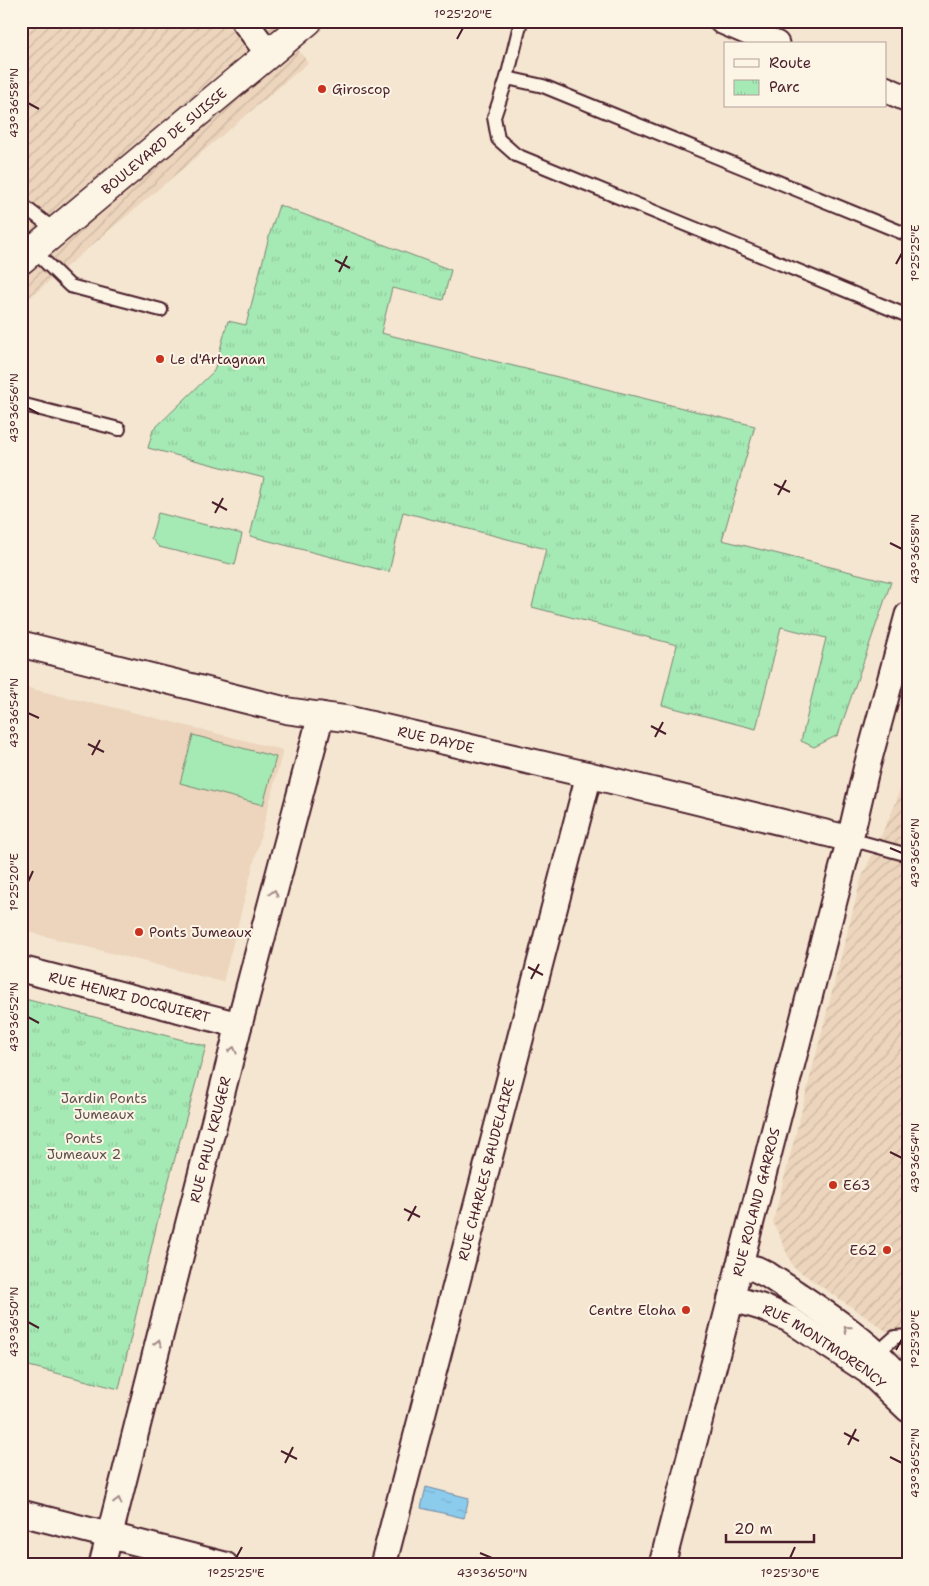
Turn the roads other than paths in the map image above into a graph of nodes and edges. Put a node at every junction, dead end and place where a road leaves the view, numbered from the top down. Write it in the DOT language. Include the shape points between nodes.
graph roads {
  1 [pos="244,21"];
  2 [pos="308,21"];
  3 [pos="521,21"];
  4 [pos="722,21"];
  5 [pos="771,42"];
  6 [pos="268,53"];
  7 [pos="507,78"];
  8 [pos="886,89"];
  9 [pos="908,99"];
  10 [pos="21,204"];
  11 [pos="56,231"];
  12 [pos="908,235"];
  13 [pos="27,255"];
  14 [pos="161,310"];
  15 [pos="908,316"];
  16 [pos="21,404"];
  17 [pos="119,429"];
  18 [pos="908,615"];
  19 [pos="21,644"];
  20 [pos="321,715"];
  21 [pos="589,775"];
  22 [pos="850,839"];
  23 [pos="908,855"];
  24 [pos="21,969"];
  25 [pos="239,1025"];
  26 [pos="739,1266"];
  27 [pos="731,1298"];
  28 [pos="908,1336"];
  29 [pos="890,1374"];
  30 [pos="908,1410"];
  31 [pos="21,1513"];
  32 [pos="109,1535"];
  33 [pos="102,1565"];
  34 [pos="225,1565"];
  35 [pos="383,1565"];
  36 [pos="662,1565"];
  1 -- 6 [label="street"];
  2 -- 6 [label="main road, BOULEVARD DE SUISSE"];
  3 -- 7 [label="lane"];
  4 -- 5 [label="street"];
  6 -- 11 [label="main road, BOULEVARD DE SUISSE"];
  7 -- 12 [label="lane" via="544,86"];
  7 -- 15 [label="lane" via="494,117 498,139 516,155"];
  8 -- 9 [label="street"];
  10 -- 11 [label="lane"];
  11 -- 13 [label="main road, BOULEVARD DE SUISSE"];
  13 -- 14 [label="lane" via="70,286"];
  16 -- 17 [label="lane"];
  18 -- 22 [label="street, RUE ROLAND GARROS"];
  19 -- 20 [label="street, RUE DAYDE" via="289,711"];
  20 -- 21 [label="street, RUE DAYDE"];
  25 -- 20 [label="street, RUE PAUL KRUGER, one-way"];
  21 -- 22 [label="street, RUE DAYDE"];
  21 -- 35 [label="street, RUE CHARLES BAUDELAIRE"];
  22 -- 23 [label="lane"];
  22 -- 26 [label="street, RUE ROLAND GARROS"];
  24 -- 25 [label="street, RUE HENRI DOCQUIERT"];
  32 -- 25 [label="street, RUE PAUL KRUGER, one-way"];
  26 -- 27 [label="street, RUE ROLAND GARROS"];
  29 -- 26 [label="street, RUE MONTMORENCY, one-way" via="836,1320 768,1275"];
  27 -- 29 [label="street, RUE MONTMORENCY" via="789,1319"];
  27 -- 36 [label="street, RUE ROLAND GARROS"];
  28 -- 29 [label="lane" via="896,1337"];
  29 -- 30 [label="street, RUE MONTMORENCY"];
  31 -- 32 [label="street"];
  32 -- 33 [label="street, RUE PAUL KRUGER"];
  32 -- 34 [label="street"];
}
